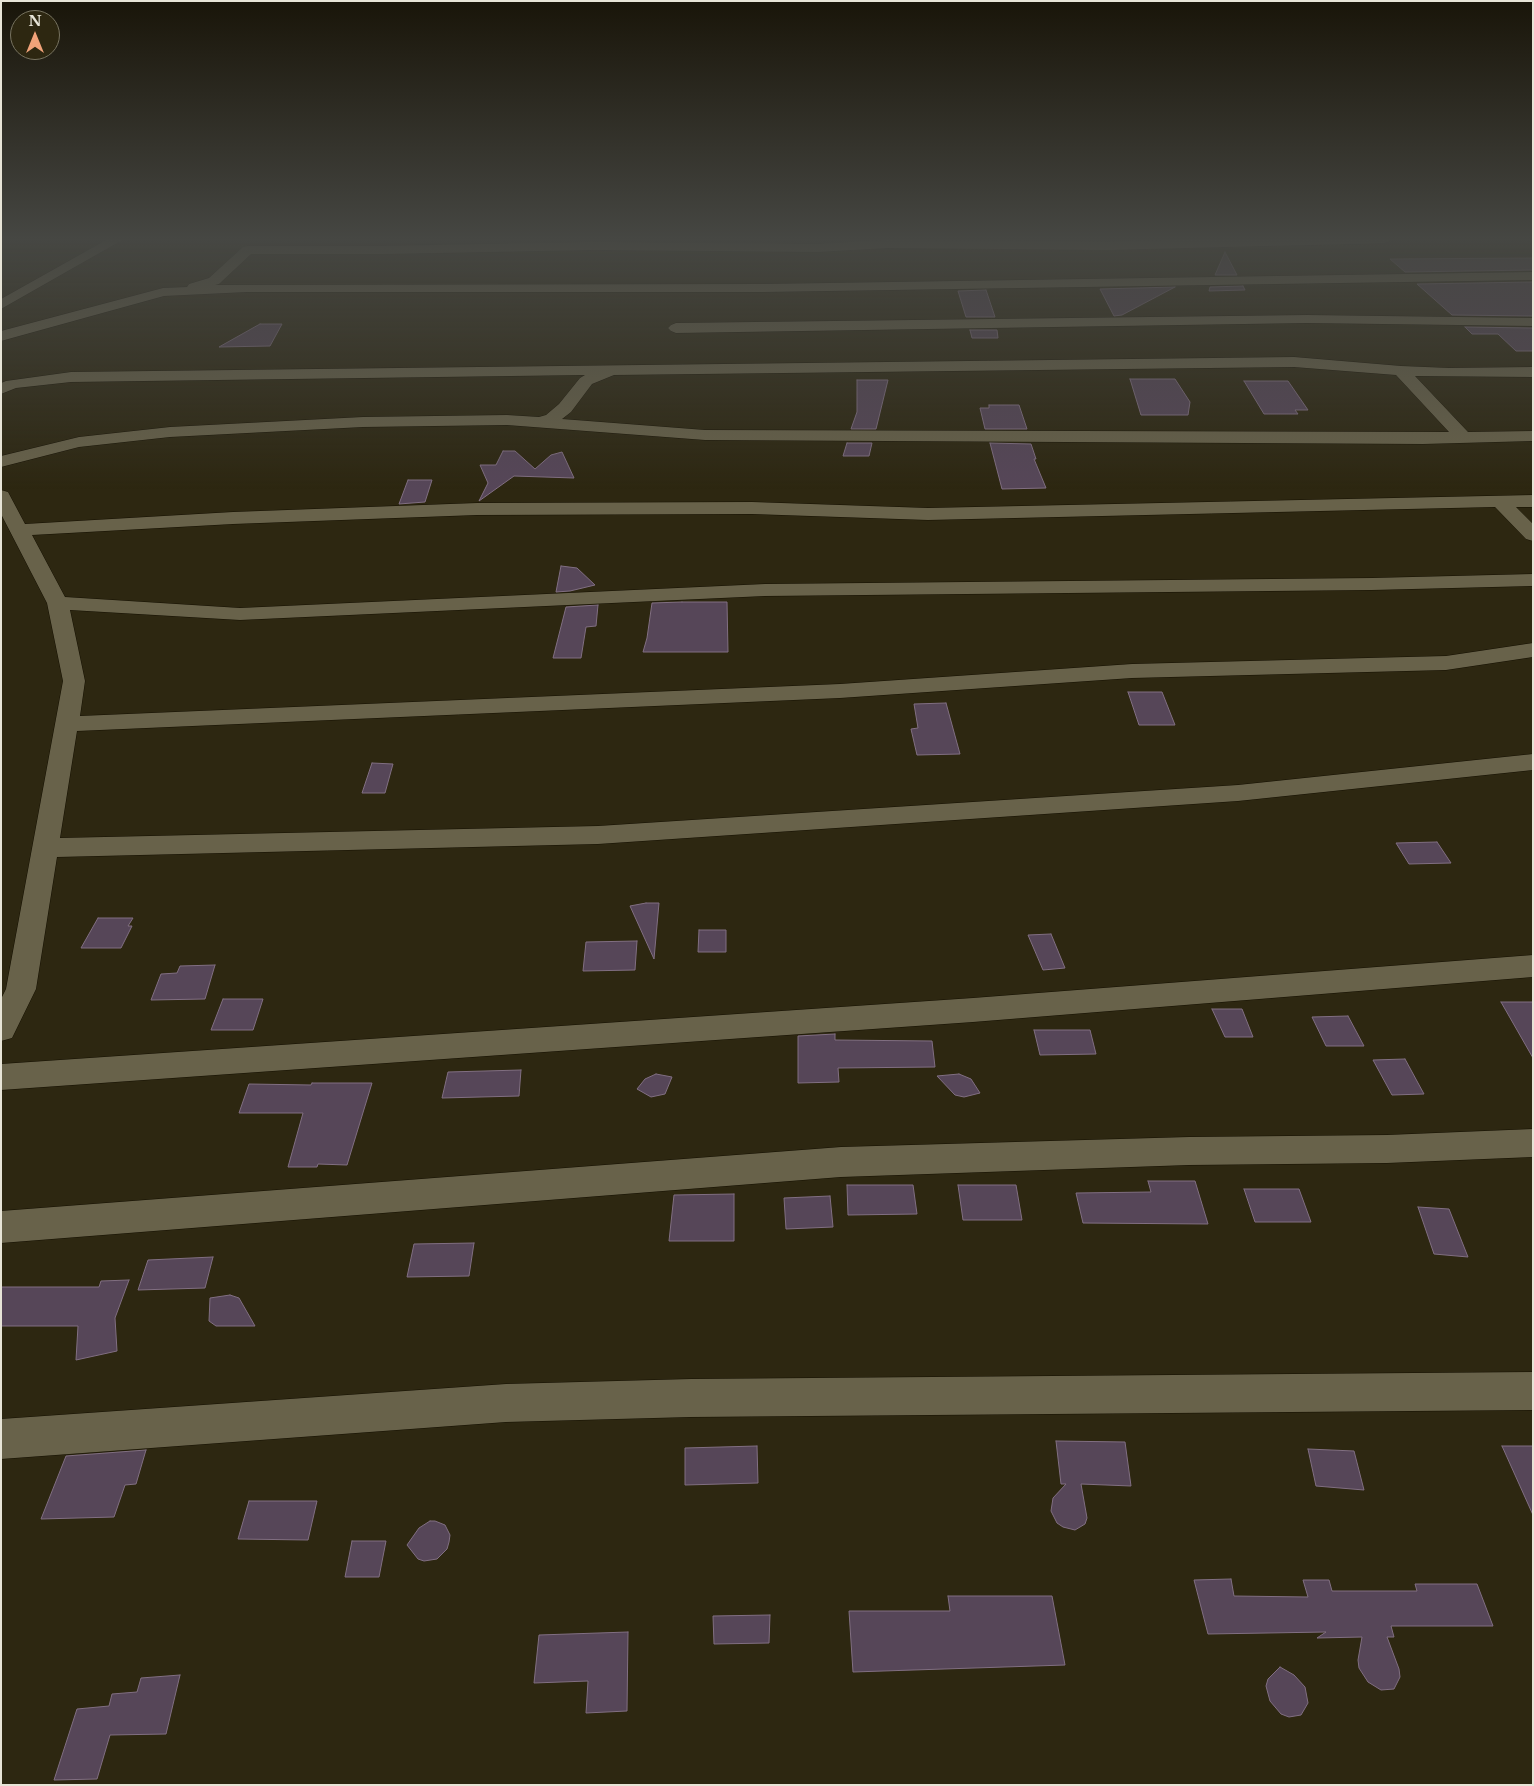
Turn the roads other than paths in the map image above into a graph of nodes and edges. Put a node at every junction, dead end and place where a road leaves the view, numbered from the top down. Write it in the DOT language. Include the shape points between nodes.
graph roads {
  1 [pos="51,322"];
  2 [pos="1073,322"];
  3 [pos="676,328"];
  4 [pos="1,336"];
  5 [pos="612,371"];
  6 [pos="1401,371"];
  7 [pos="1533,372"];
  8 [pos="1,389"];
  9 [pos="541,422"];
  10 [pos="1533,436"];
  11 [pos="1463,437"];
  12 [pos="1,462"];
  13 [pos="1,496"];
  14 [pos="1533,501"];
  15 [pos="1500,502"];
  16 [pos="19,530"];
  17 [pos="1533,535"];
  18 [pos="1533,580"];
  19 [pos="58,604"];
  20 [pos="1533,650"];
  21 [pos="68,724"];
  22 [pos="1533,762"];
  23 [pos="44,848"];
  24 [pos="1533,966"];
  25 [pos="1,1030"];
  26 [pos="1,1077"];
  27 [pos="1533,1143"];
  28 [pos="1,1227"];
  29 [pos="1533,1391"];
  30 [pos="1,1439"];
  1 -- 4 [label="street"];
  2 -- 3 [label="street"];
  5 -- 6 [label="street" via="1294,362"];
  5 -- 8 [label="street" via="72,377 12,384"];
  5 -- 9 [label="street" via="586,381 565,408 552,419"];
  6 -- 7 [label="street" via="1449,374"];
  6 -- 11 [label="street"];
  9 -- 11 [label="street" via="705,435"];
  9 -- 12 [label="street" via="363,422 170,432 79,442"];
  10 -- 11 [label="street"];
  13 -- 16 [label="street"];
  14 -- 15 [label="street"];
  15 -- 16 [label="street" via="928,514 752,508 477,510 233,518"];
  15 -- 17 [label="street"];
  16 -- 19 [label="street"];
  18 -- 19 [label="street" via="764,590 240,614"];
  19 -- 21 [label="street" via="74,682"];
  20 -- 21 [label="street" via="1446,664 1132,671 840,691"];
  21 -- 23 [label="street"];
  22 -- 23 [label="street" via="1238,794 598,835"];
  23 -- 25 [label="street" via="21,990"];
  24 -- 26 [label="street" via="964,1010"];
  27 -- 28 [label="street" via="840,1162"];
  29 -- 30 [label="street" via="691,1398 506,1403"];
}
